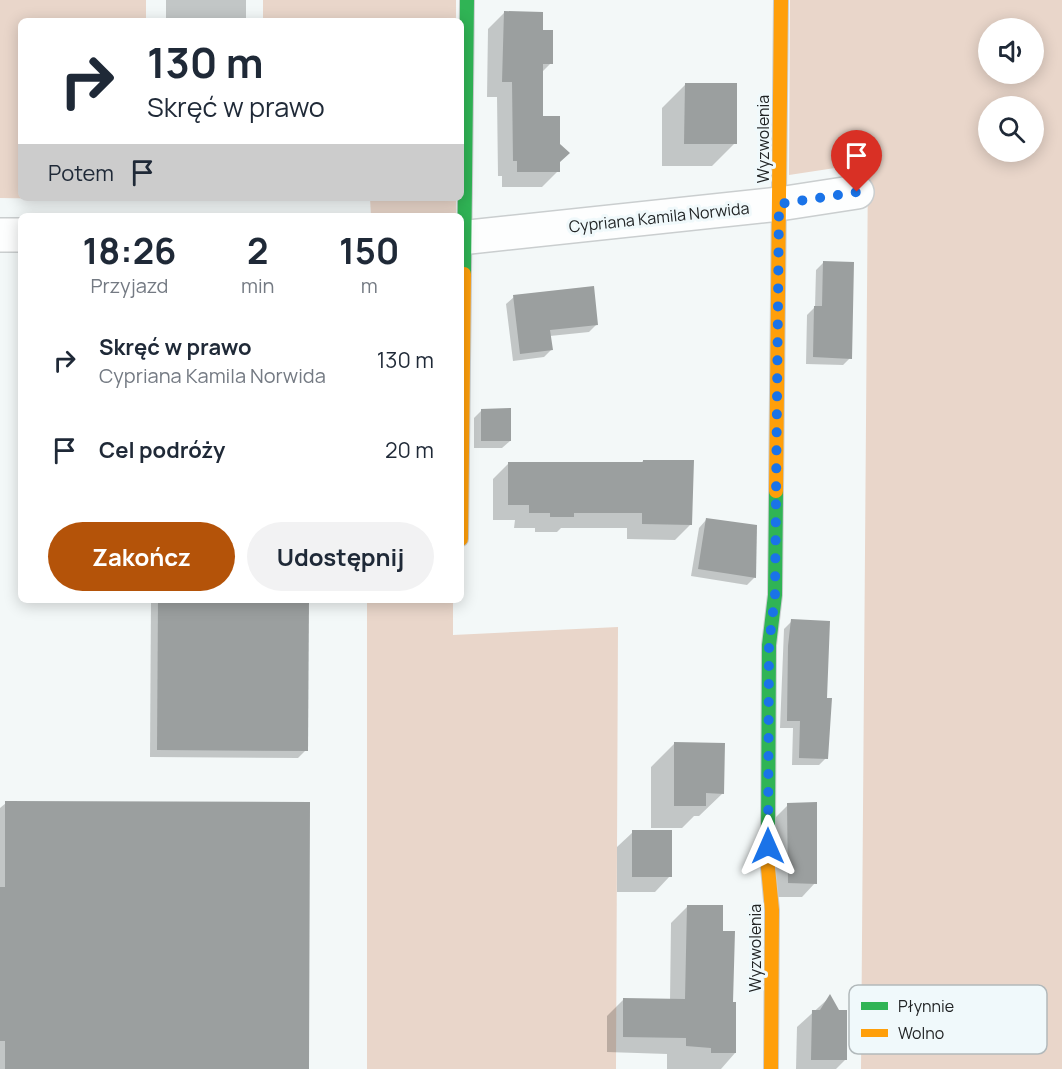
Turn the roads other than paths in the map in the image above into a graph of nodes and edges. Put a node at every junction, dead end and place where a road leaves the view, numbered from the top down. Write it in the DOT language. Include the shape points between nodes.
graph roads {
  1 [pos="467,0"];
  2 [pos="781,0"];
  3 [pos="464,178"];
  4 [pos="857,192"];
  5 [pos="779,204"];
  6 [pos="0,235"];
  7 [pos="18,236"];
  8 [pos="464,238"];
  9 [pos="771,1069"];
  1 -- 3 [label="street"];
  2 -- 5 [label="street, Wyzwolenia"];
  4 -- 5 [label="street, Cypriana Kamila Norwida"];
  5 -- 8 [label="street, Cypriana Kamila Norwida"];
  5 -- 9 [label="street, Wyzwolenia" via="775,595 769,656"];
  6 -- 7 [label="street"];
}
